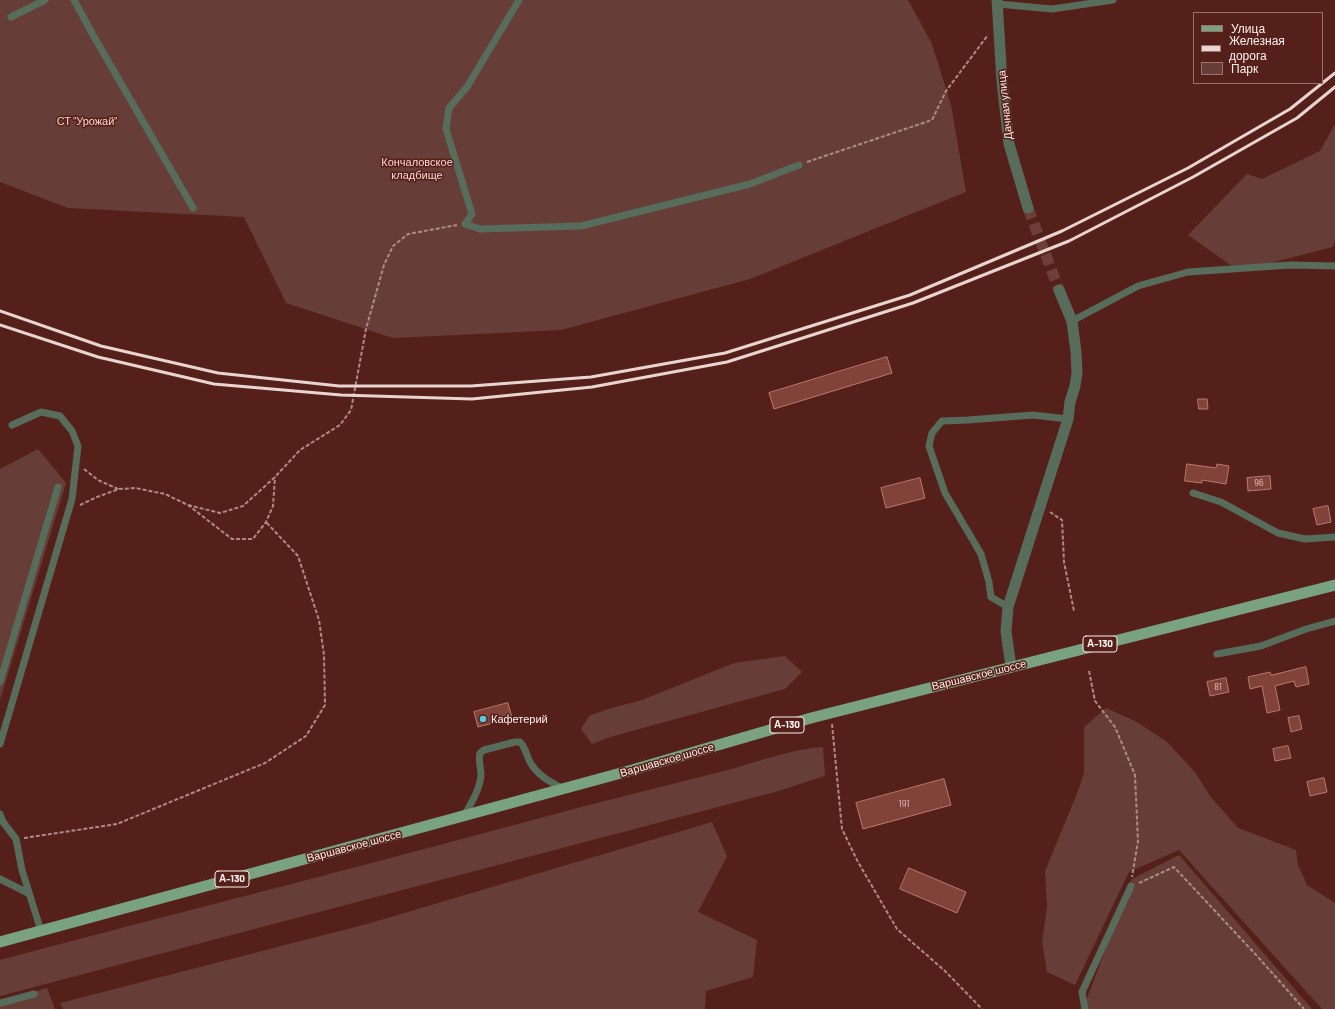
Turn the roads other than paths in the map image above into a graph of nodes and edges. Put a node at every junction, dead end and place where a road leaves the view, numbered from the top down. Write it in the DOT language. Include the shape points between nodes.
graph roads {
  1 [pos="45,0"];
  2 [pos="74,0"];
  3 [pos="519,0"];
  4 [pos="1113,0"];
  5 [pos="998,2"];
  6 [pos="11,16"];
  7 [pos="799,165"];
  8 [pos="193,208"];
  9 [pos="1028,208"];
  10 [pos="1335,266"];
  11 [pos="1059,290"];
  12 [pos="1072,321"];
  13 [pos="1068,419"];
  14 [pos="12,425"];
  15 [pos="58,487"];
  16 [pos="1193,493"];
  17 [pos="1335,537"];
  18 [pos="1335,585"];
  19 [pos="1008,607"];
  20 [pos="1335,621"];
  21 [pos="1216,654"];
  22 [pos="1011,667"];
  23 [pos="0,682"];
  24 [pos="0,744"];
  25 [pos="564,789"];
  26 [pos="0,814"];
  27 [pos="464,816"];
  28 [pos="0,879"];
  29 [pos="1131,886"];
  30 [pos="28,893"];
  31 [pos="40,931"];
  32 [pos="0,942"];
  33 [pos="34,994"];
  34 [pos="0,1003"];
  35 [pos="1085,1009"];
  1 -- 6 [label="lane"];
  2 -- 8 [label="lane"];
  3 -- 7 [label="lane" via="467,87 449,108 446,129 472,214 464,224 480,229 582,226 750,184"];
  4 -- 5 [label="lane" via="1052,9"];
  5 -- 9 [label="street, Дачная улица" via="1002,81 1010,144"];
  10 -- 12 [label="lane" via="1290,265 1188,272 1138,286"];
  11 -- 12 [label="street"];
  12 -- 13 [label="street" via="1077,373"];
  13 -- 19 [label="street"];
  13 -- 19 [label="lane" via="1033,415 942,421 932,433 929,446 945,493 981,554 991,597"];
  14 -- 24 [label="lane" via="41,412 60,416 72,431 78,446 72,499"];
  15 -- 23 [label="lane"];
  16 -- 17 [label="lane" via="1221,502 1278,533 1305,539"];
  18 -- 22 [label="main road, Варшавское шоссе / А-130"];
  19 -- 22 [label="street" via="1006,632"];
  20 -- 21 [label="lane" via="1261,646"];
  22 -- 25 [label="main road, Варшавское шоссе / А-130" via="830,713"];
  25 -- 27 [label="main road, Варшавское шоссе / А-130"];
  25 -- 27 [label="lane" via="540,774 530,762 520,742 484,750 479,758 481,775 477,790"];
  26 -- 30 [label="lane" via="16,839"];
  27 -- 31 [label="main road, Варшавское шоссе / А-130"];
  28 -- 30 [label="lane"];
  29 -- 35 [label="lane" via="1082,992"];
  30 -- 31 [label="lane"];
  31 -- 32 [label="main road, Варшавское шоссе / А-130"];
  33 -- 34 [label="lane"];
}
